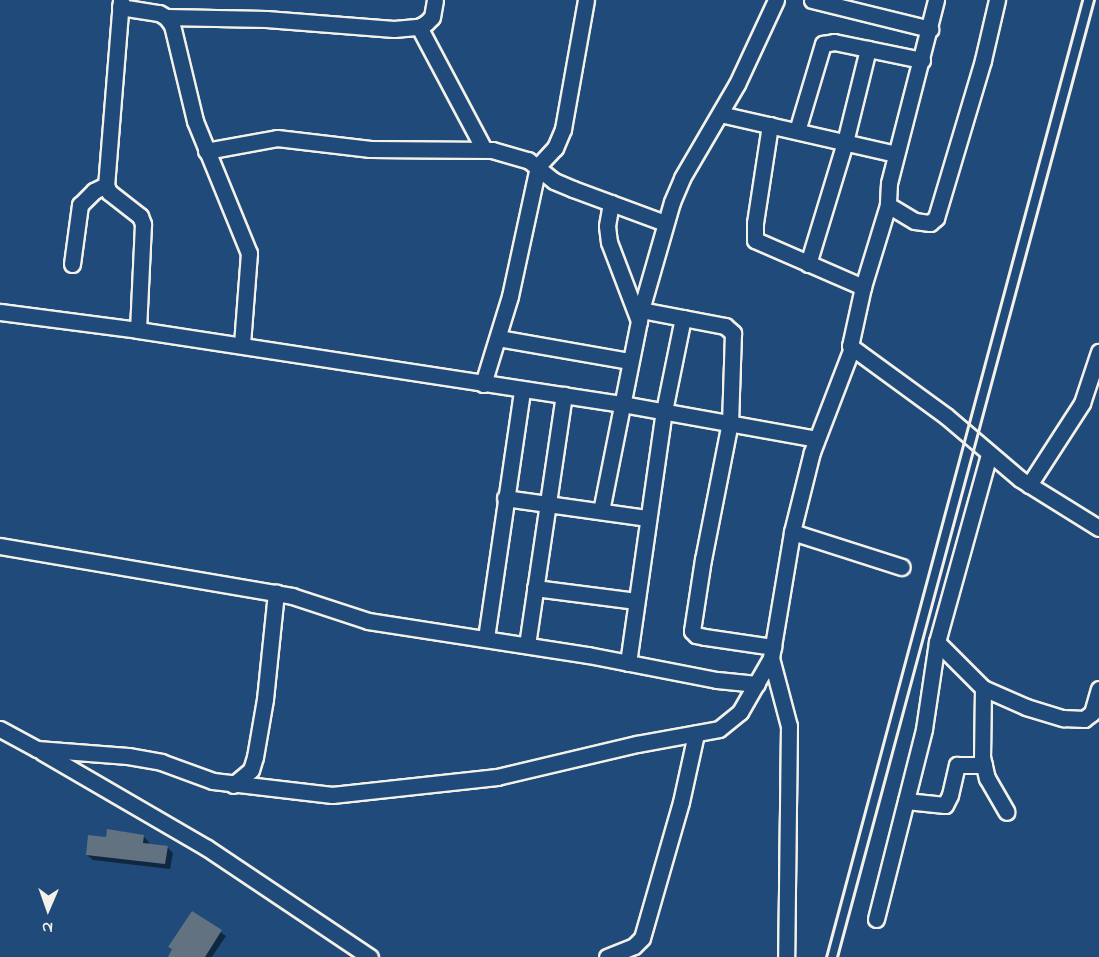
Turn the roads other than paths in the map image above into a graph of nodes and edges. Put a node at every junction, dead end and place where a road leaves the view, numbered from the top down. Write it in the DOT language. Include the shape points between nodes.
graph roads {
  1 [pos="435,0"];
  2 [pos="586,0"];
  3 [pos="776,0"];
  4 [pos="812,0"];
  5 [pos="936,0"];
  6 [pos="996,0"];
  7 [pos="120,4"];
  8 [pos="166,17"];
  9 [pos="419,27"];
  10 [pos="930,29"];
  11 [pos="868,49"];
  12 [pos="922,60"];
  13 [pos="720,114"];
  14 [pos="770,125"];
  15 [pos="797,131"];
  16 [pos="844,142"];
  17 [pos="483,149"];
  18 [pos="206,151"];
  19 [pos="896,154"];
  20 [pos="538,166"];
  21 [pos="106,185"];
  22 [pos="611,203"];
  23 [pos="888,205"];
  24 [pos="665,223"];
  25 [pos="72,264"];
  26 [pos="807,264"];
  27 [pos="863,287"];
  28 [pos="0,312"];
  29 [pos="640,316"];
  30 [pos="683,318"];
  31 [pos="138,330"];
  32 [pos="498,338"];
  33 [pos="242,345"];
  34 [pos="852,348"];
  35 [pos="1099,352"];
  36 [pos="630,361"];
  37 [pos="483,384"];
  38 [pos="522,390"];
  39 [pos="564,395"];
  40 [pos="622,404"];
  41 [pos="664,411"];
  42 [pos="730,422"];
  43 [pos="816,439"];
  44 [pos="989,454"];
  45 [pos="1029,485"];
  46 [pos="505,498"];
  47 [pos="548,503"];
  48 [pos="601,511"];
  49 [pos="648,518"];
  50 [pos="1099,528"];
  51 [pos="792,532"];
  52 [pos="0,546"];
  53 [pos="902,567"];
  54 [pos="535,588"];
  55 [pos="276,593"];
  56 [pos="636,602"];
  57 [pos="486,638"];
  58 [pos="937,642"];
  59 [pos="527,645"];
  60 [pos="772,653"];
  61 [pos="628,663"];
  62 [pos="757,684"];
  63 [pos="983,688"];
  64 [pos="1099,689"];
  65 [pos="0,729"];
  66 [pos="696,734"];
  67 [pos="37,750"];
  68 [pos="984,765"];
  69 [pos="233,784"];
  70 [pos="906,801"];
  71 [pos="1007,812"];
  72 [pos="876,919"];
  73 [pos="370,957"];
  74 [pos="606,957"];
  75 [pos="786,957"];
  1 -- 9 [label="street" via="432,17"];
  2 -- 20 [label="street" via="563,129 555,148"];
  3 -- 13 [label="street"];
  4 -- 10 [label="street"];
  5 -- 10 [label="street"];
  6 -- 23 [label="street" via="983,60 936,218 930,223 915,221"];
  7 -- 8 [label="street"];
  7 -- 21 [label="street"];
  8 -- 9 [label="street"];
  8 -- 18 [label="street" via="176,36 195,121"];
  9 -- 17 [label="street"];
  10 -- 12 [label="street"];
  11 -- 12 [label="street"];
  11 -- 15 [label="street" via="834,42 823,44"];
  11 -- 16 [label="street"];
  12 -- 19 [label="street"];
  13 -- 14 [label="street"];
  13 -- 24 [label="street" via="682,178"];
  14 -- 15 [label="street"];
  14 -- 26 [label="street" via="753,234 755,240"];
  15 -- 16 [label="street"];
  16 -- 19 [label="street"];
  16 -- 26 [label="street"];
  17 -- 18 [label="street" via="370,149 277,138"];
  17 -- 20 [label="street"];
  18 -- 33 [label="street" via="249,254"];
  19 -- 23 [label="street"];
  20 -- 22 [label="street" via="554,181"];
  20 -- 32 [label="street"];
  21 -- 25 [label="street" via="80,205"];
  21 -- 31 [label="street" via="109,192 140,216 143,224"];
  22 -- 24 [label="street"];
  22 -- 29 [label="street" via="609,242"];
  23 -- 27 [label="street"];
  24 -- 29 [label="street"];
  26 -- 27 [label="street"];
  27 -- 34 [label="street"];
  28 -- 31 [label="street"];
  29 -- 30 [label="street"];
  29 -- 36 [label="street"];
  30 -- 41 [label="street"];
  30 -- 42 [label="street" via="725,326 733,333"];
  31 -- 33 [label="street"];
  32 -- 36 [label="street"];
  32 -- 37 [label="street"];
  33 -- 37 [label="street"];
  34 -- 43 [label="street"];
  34 -- 44 [label="street" via="946,416"];
  35 -- 45 [label="street" via="1083,403"];
  36 -- 40 [label="street"];
  37 -- 38 [label="street"];
  38 -- 39 [label="street"];
  38 -- 46 [label="street"];
  39 -- 40 [label="street"];
  39 -- 47 [label="street"];
  40 -- 41 [label="street"];
  40 -- 48 [label="street"];
  41 -- 42 [label="street"];
  41 -- 49 [label="street"];
  42 -- 43 [label="street"];
  42 -- 60 [label="street" via="693,631 696,635"];
  43 -- 51 [label="street"];
  44 -- 45 [label="street"];
  44 -- 58 [label="street"];
  45 -- 50 [label="street"];
  46 -- 47 [label="street"];
  46 -- 57 [label="street"];
  47 -- 48 [label="street"];
  47 -- 54 [label="street"];
  48 -- 49 [label="street"];
  49 -- 56 [label="street"];
  51 -- 53 [label="street"];
  51 -- 60 [label="street"];
  52 -- 55 [label="street"];
  54 -- 56 [label="street"];
  54 -- 59 [label="street"];
  55 -- 57 [label="street" via="368,621"];
  55 -- 69 [label="street" via="255,757 251,770"];
  56 -- 61 [label="street"];
  57 -- 59 [label="street"];
  58 -- 63 [label="street"];
  58 -- 70 [label="street" via="927,710"];
  59 -- 61 [label="street"];
  60 -- 62 [label="street"];
  60 -- 75 [label="street" via="789,726"];
  61 -- 62 [label="street"];
  62 -- 66 [label="street" via="728,725"];
  63 -- 64 [label="street" via="1026,707 1077,720 1090,715"];
  63 -- 68 [label="street" via="980,745"];
  65 -- 67 [label="street"];
  66 -- 69 [label="street" via="497,777 382,791 332,795"];
  66 -- 74 [label="street" via="642,938 634,946"];
  67 -- 69 [label="street" via="128,756"];
  67 -- 73 [label="street" via="207,848"];
  68 -- 70 [label="street" via="957,765 945,805"];
  68 -- 71 [label="street" via="991,787"];
  70 -- 72 [label="street"];
}
